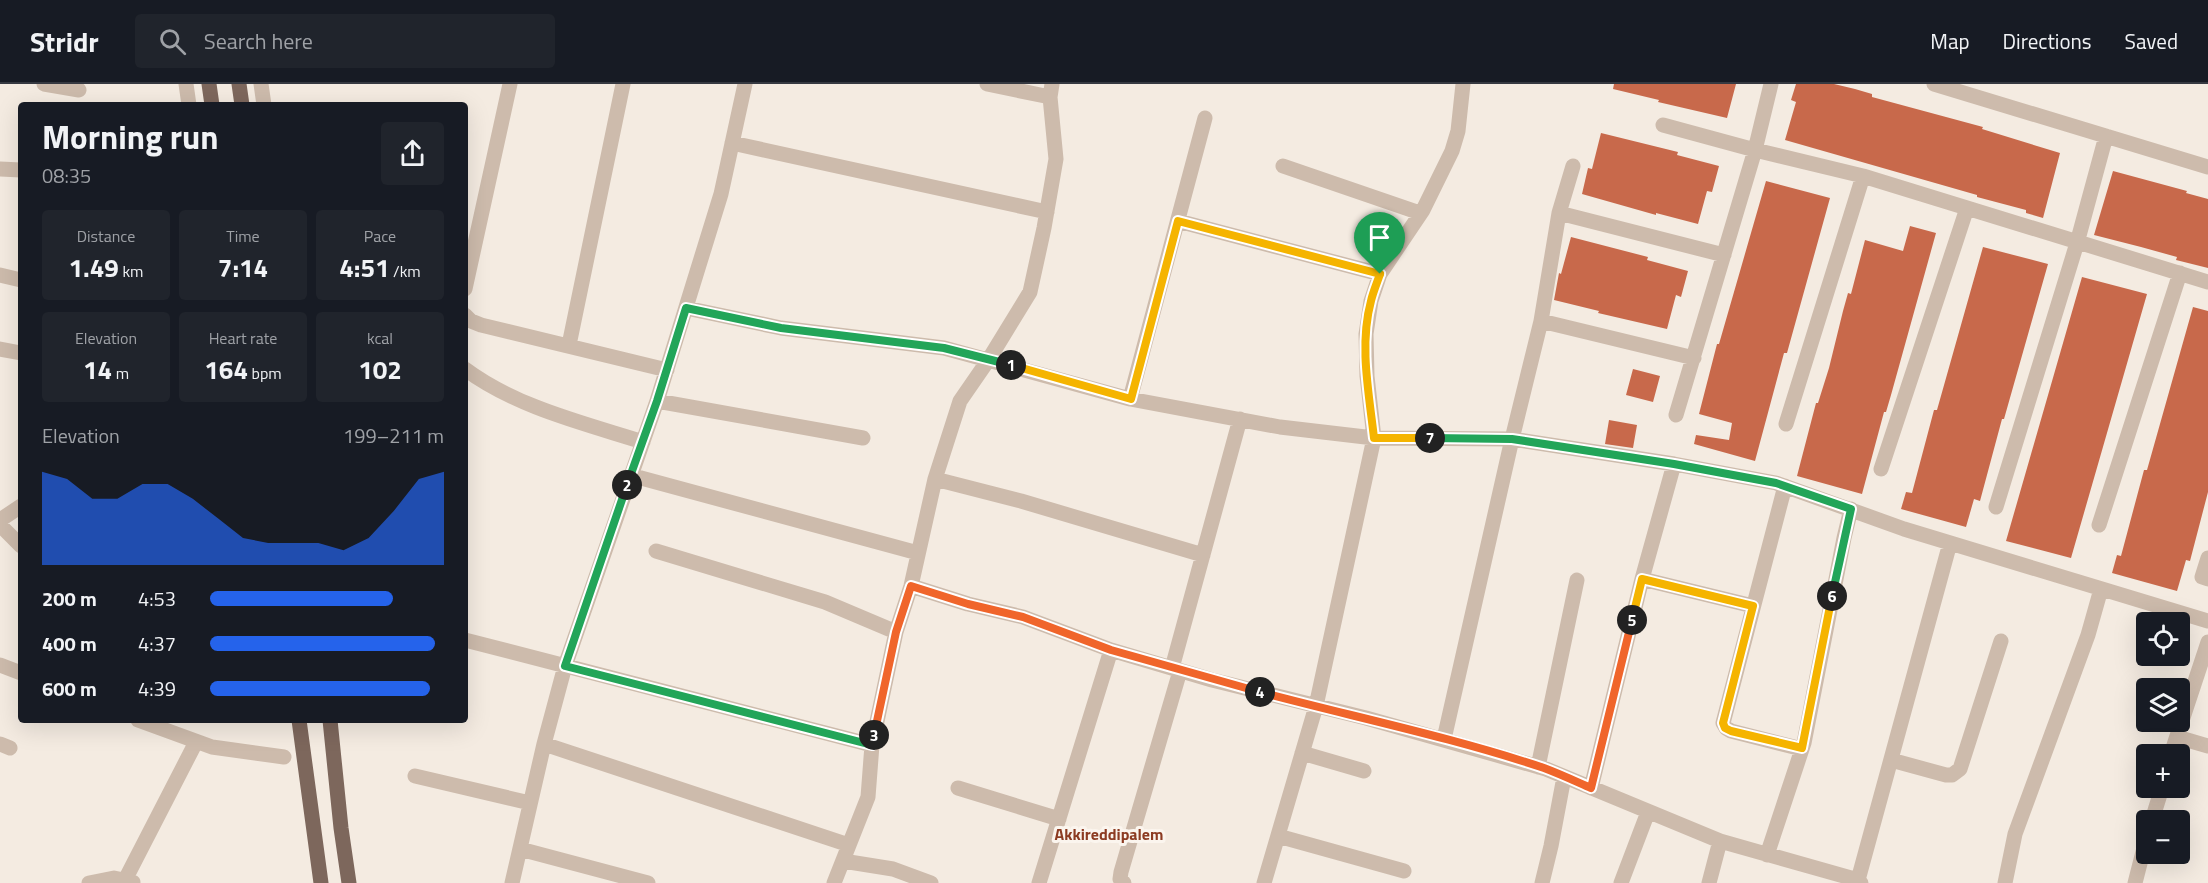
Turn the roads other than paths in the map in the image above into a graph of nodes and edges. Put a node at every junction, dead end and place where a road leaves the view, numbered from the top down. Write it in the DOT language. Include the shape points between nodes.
graph roads {
  1 [pos="44,84"];
  2 [pos="186,84"];
  3 [pos="209,84"];
  4 [pos="239,84"];
  5 [pos="261,84"];
  6 [pos="510,84"];
  7 [pos="623,84"];
  8 [pos="745,84"];
  9 [pos="987,84"];
  10 [pos="1463,84"];
  11 [pos="1771,84"];
  12 [pos="1934,84"];
  13 [pos="1051,91"];
  14 [pos="78,93"];
  15 [pos="189,102"];
  16 [pos="212,102"];
  17 [pos="242,102"];
  18 [pos="264,102"];
  19 [pos="1205,118"];
  20 [pos="1663,124"];
  21 [pos="2106,136"];
  22 [pos="732,142"];
  23 [pos="1755,150"];
  24 [pos="1283,166"];
  25 [pos="1573,166"];
  26 [pos="2208,167"];
  27 [pos="0,169"];
  28 [pos="18,170"];
  29 [pos="1863,176"];
  30 [pos="1967,208"];
  31 [pos="1047,213"];
  32 [pos="1420,213"];
  33 [pos="1559,213"];
  34 [pos="1178,221"];
  35 [pos="2078,243"];
  36 [pos="1724,255"];
  37 [pos="2180,273"];
  38 [pos="1380,274"];
  39 [pos="0,275"];
  40 [pos="468,275"];
  41 [pos="18,279"];
  42 [pos="2208,282"];
  43 [pos="686,308"];
  44 [pos="468,318"];
  45 [pos="1541,321"];
  46 [pos="569,345"];
  47 [pos="0,349"];
  48 [pos="18,352"];
  49 [pos="1694,358"];
  50 [pos="989,359"];
  51 [pos="667,370"];
  52 [pos="468,371"];
  53 [pos="1131,399"];
  54 [pos="657,401"];
  55 [pos="1676,416"];
  56 [pos="1240,419"];
  57 [pos="1786,424"];
  58 [pos="863,438"];
  59 [pos="1374,438"];
  60 [pos="1512,439"];
  61 [pos="643,442"];
  62 [pos="1674,464"];
  63 [pos="1881,469"];
  64 [pos="630,475"];
  65 [pos="935,479"];
  66 [pos="1785,486"];
  67 [pos="1996,507"];
  68 [pos="18,508"];
  69 [pos="1851,509"];
  70 [pos="0,522"];
  71 [pos="2099,525"];
  72 [pos="18,543"];
  73 [pos="1950,543"];
  74 [pos="656,551"];
  75 [pos="918,553"];
  76 [pos="1203,555"];
  77 [pos="2208,558"];
  78 [pos="1642,579"];
  79 [pos="2208,579"];
  80 [pos="1577,580"];
  81 [pos="911,586"];
  82 [pos="2101,589"];
  83 [pos="1753,606"];
  84 [pos="2208,621"];
  85 [pos="896,632"];
  86 [pos="468,641"];
  87 [pos="2001,641"];
  88 [pos="2208,642"];
  89 [pos="1111,650"];
  90 [pos="0,665"];
  91 [pos="565,666"];
  92 [pos="1176,669"];
  93 [pos="18,672"];
  94 [pos="1316,706"];
  95 [pos="146,723"];
  96 [pos="299,723"];
  97 [pos="330,723"];
  98 [pos="2177,737"];
  99 [pos="1444,739"];
  100 [pos="196,742"];
  101 [pos="544,744"];
  102 [pos="2175,744"];
  103 [pos="872,745"];
  104 [pos="2208,746"];
  105 [pos="1802,748"];
  106 [pos="1302,753"];
  107 [pos="284,757"];
  108 [pos="1891,760"];
  109 [pos="1538,766"];
  110 [pos="1364,771"];
  111 [pos="415,776"];
  112 [pos="1564,777"];
  113 [pos="958,788"];
  114 [pos="1591,788"];
  115 [pos="530,803"];
  116 [pos="1648,812"];
  117 [pos="1059,819"];
  118 [pos="1278,836"];
  119 [pos="1720,840"];
  120 [pos="849,845"];
  121 [pos="520,849"];
  122 [pos="1767,855"];
  123 [pos="843,861"];
  124 [pos="2140,864"];
  125 [pos="1404,871"];
  126 [pos="1860,881"];
  127 [pos="130,882"];
  128 [pos="89,883"];
  129 [pos="321,883"];
  130 [pos="349,883"];
  131 [pos="512,883"];
  132 [pos="648,883"];
  133 [pos="834,883"];
  134 [pos="931,883"];
  135 [pos="1039,883"];
  136 [pos="1124,883"];
  137 [pos="1264,883"];
  138 [pos="1542,883"];
  139 [pos="1621,883"];
  140 [pos="1709,883"];
  141 [pos="2006,883"];
  142 [pos="2135,883"];
  1 -- 14 [label="street"];
  2 -- 15 [label="street"];
  3 -- 16 [label="main road"];
  4 -- 17 [label="main road"];
  5 -- 18 [label="street"];
  6 -- 40 [label="street"];
  7 -- 46 [label="street"];
  8 -- 22 [label="street"];
  9 -- 13 [label="street"];
  10 -- 32 [label="street" via="1452,151"];
  11 -- 23 [label="street"];
  12 -- 21 [label="street"];
  13 -- 31 [label="street" via="1056,159"];
  19 -- 34 [label="street"];
  20 -- 23 [label="street"];
  21 -- 26 [label="street"];
  21 -- 35 [label="street"];
  22 -- 31 [label="street"];
  22 -- 43 [label="street" via="721,194"];
  23 -- 29 [label="street"];
  23 -- 36 [label="street"];
  24 -- 32 [label="street"];
  25 -- 33 [label="street"];
  27 -- 28 [label="street"];
  29 -- 30 [label="street"];
  29 -- 57 [label="street"];
  30 -- 35 [label="street"];
  30 -- 63 [label="street"];
  31 -- 50 [label="street" via="1030,292"];
  32 -- 38 [label="street"];
  33 -- 36 [label="street"];
  33 -- 45 [label="street"];
  34 -- 38 [label="street"];
  34 -- 53 [label="street"];
  35 -- 37 [label="street"];
  35 -- 67 [label="street"];
  36 -- 49 [label="street"];
  37 -- 42 [label="street"];
  37 -- 71 [label="street"];
  38 -- 59 [label="street" via="1366,334"];
  39 -- 41 [label="street"];
  43 -- 50 [label="street" via="781,328 916,343"];
  43 -- 51 [label="street"];
  44 -- 46 [label="street" via="481,325"];
  45 -- 49 [label="street"];
  45 -- 60 [label="street"];
  46 -- 51 [label="street"];
  47 -- 48 [label="street"];
  49 -- 55 [label="street"];
  50 -- 53 [label="street"];
  50 -- 65 [label="street" via="960,401"];
  51 -- 54 [label="street"];
  52 -- 61 [label="street" via="554,413"];
  53 -- 56 [label="street"];
  54 -- 58 [label="street"];
  54 -- 61 [label="street"];
  56 -- 59 [label="street"];
  56 -- 76 [label="street"];
  59 -- 60 [label="street"];
  59 -- 94 [label="street"];
  60 -- 62 [label="street"];
  60 -- 99 [label="street"];
  61 -- 64 [label="street"];
  62 -- 66 [label="street"];
  62 -- 78 [label="street"];
  64 -- 75 [label="street"];
  64 -- 91 [label="street"];
  65 -- 75 [label="street"];
  65 -- 76 [label="street"];
  66 -- 69 [label="street"];
  66 -- 83 [label="street"];
  68 -- 70 [label="street"];
  69 -- 73 [label="street"];
  69 -- 105 [label="street"];
  70 -- 72 [label="street"];
  73 -- 82 [label="street"];
  73 -- 108 [label="street"];
  74 -- 85 [label="street" via="825,602"];
  75 -- 81 [label="street"];
  76 -- 92 [label="street"];
  77 -- 79 [label="street" via="2202,577"];
  78 -- 83 [label="street"];
  78 -- 114 [label="street"];
  80 -- 109 [label="street"];
  81 -- 85 [label="street"];
  81 -- 89 [label="street" via="1023,617"];
  82 -- 84 [label="street"];
  82 -- 141 [label="street" via="2015,834"];
  83 -- 105 [label="street" via="1723,723 1731,731"];
  85 -- 103 [label="street"];
  86 -- 91 [label="street"];
  87 -- 108 [label="street" via="1960,769 1946,775"];
  88 -- 98 [label="street"];
  89 -- 92 [label="street"];
  89 -- 117 [label="street"];
  90 -- 93 [label="street"];
  91 -- 101 [label="street"];
  91 -- 103 [label="street"];
  92 -- 94 [label="street"];
  92 -- 136 [label="street" via="1121,872"];
  94 -- 99 [label="street"];
  94 -- 106 [label="street"];
  95 -- 100 [label="street"];
  96 -- 129 [label="main road"];
  97 -- 130 [label="main road"];
  98 -- 102 [label="street"];
  98 -- 104 [label="street"];
  99 -- 109 [label="street"];
  100 -- 107 [label="street"];
  100 -- 127 [label="street"];
  101 -- 115 [label="street"];
  101 -- 120 [label="street"];
  103 -- 120 [label="street" via="868,797"];
  105 -- 122 [label="street"];
  106 -- 110 [label="street"];
  106 -- 118 [label="street"];
  108 -- 126 [label="street"];
  109 -- 112 [label="street"];
  111 -- 115 [label="street"];
  112 -- 114 [label="street"];
  112 -- 138 [label="street"];
  113 -- 117 [label="street"];
  114 -- 116 [label="street"];
  115 -- 121 [label="street"];
  116 -- 119 [label="street"];
  116 -- 139 [label="street"];
  117 -- 135 [label="street"];
  118 -- 125 [label="street"];
  118 -- 137 [label="street"];
  119 -- 122 [label="street"];
  119 -- 140 [label="street"];
  120 -- 123 [label="street"];
  121 -- 131 [label="street"];
  121 -- 132 [label="street"];
  122 -- 126 [label="street"];
  123 -- 133 [label="street"];
  123 -- 134 [label="street" via="893,869"];
  124 -- 142 [label="street"];
  127 -- 128 [label="street" via="114,878"];
}
